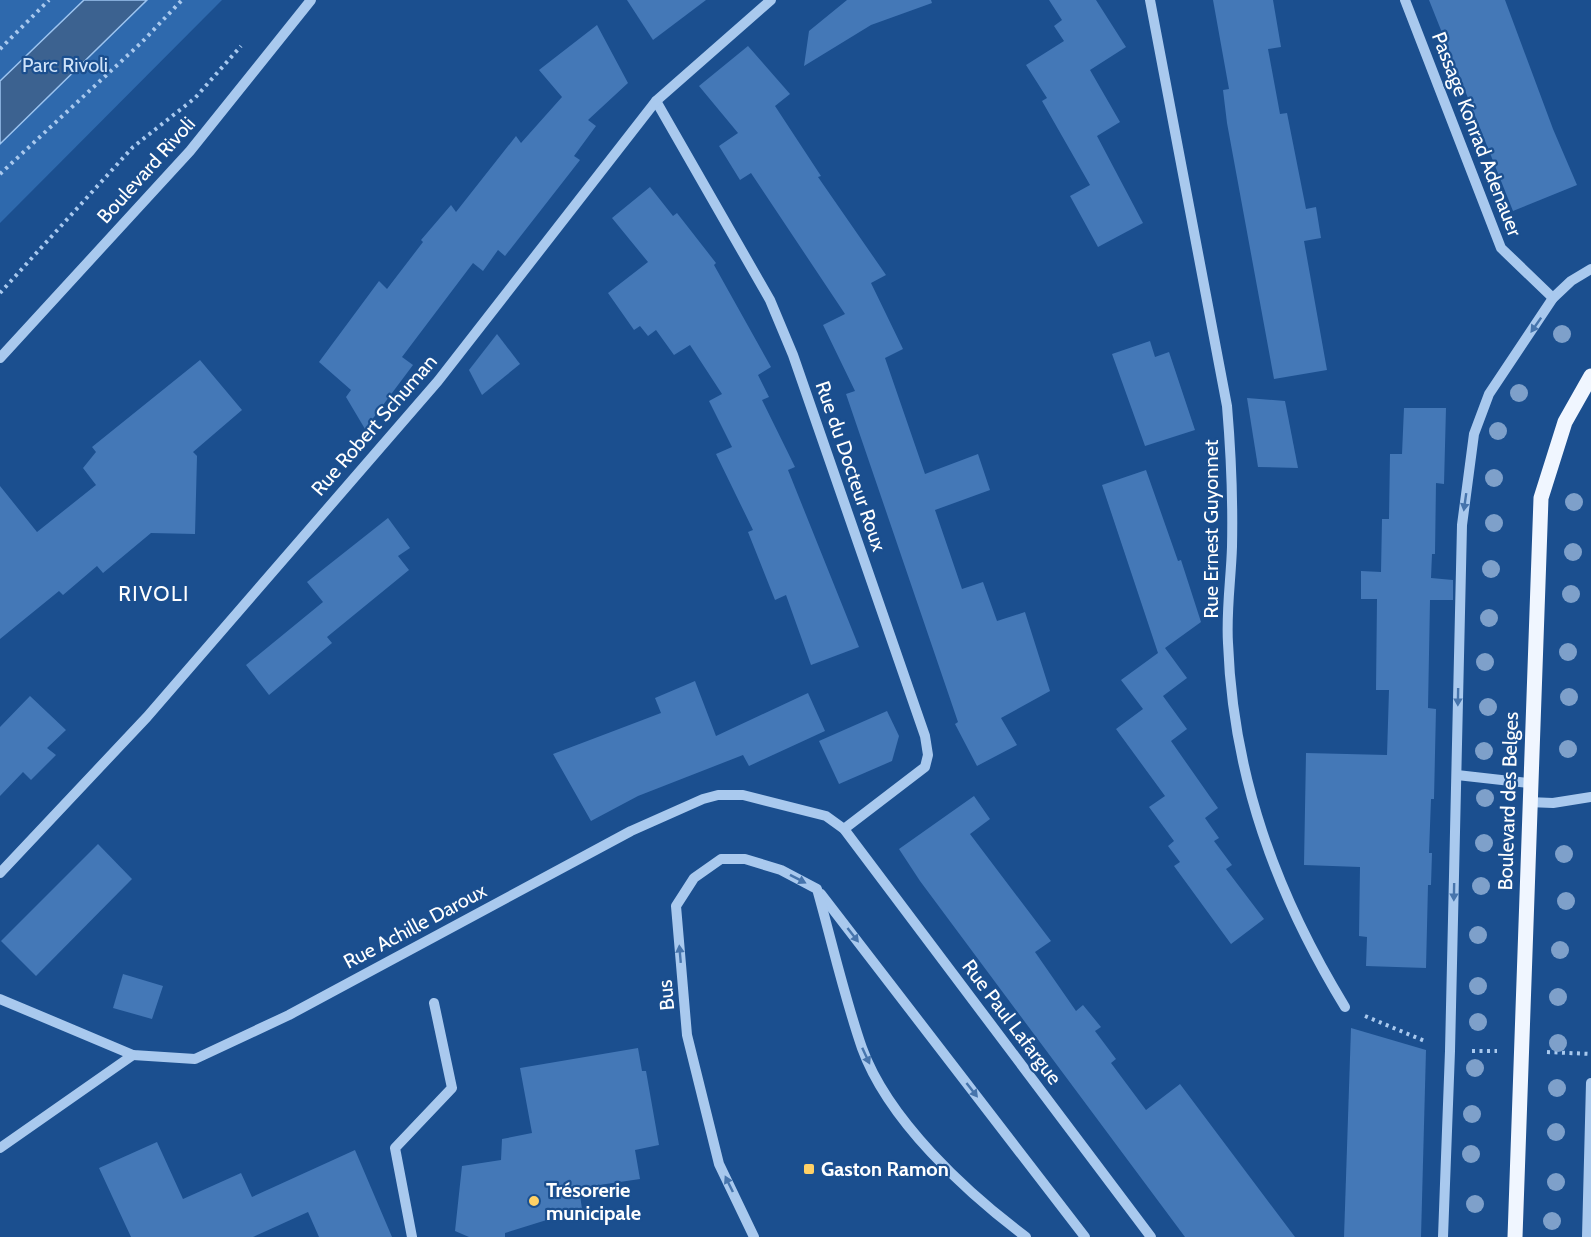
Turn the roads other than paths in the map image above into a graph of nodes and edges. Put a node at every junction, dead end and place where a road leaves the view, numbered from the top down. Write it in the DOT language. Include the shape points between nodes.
graph roads {
  1 [pos="311,0"];
  2 [pos="771,0"];
  3 [pos="1150,0"];
  4 [pos="1406,0"];
  5 [pos="656,101"];
  6 [pos="1591,269"];
  7 [pos="1553,298"];
  8 [pos="0,358"];
  9 [pos="1591,376"];
  10 [pos="1456,775"];
  11 [pos="1529,783"];
  12 [pos="1591,797"];
  13 [pos="1528,801"];
  14 [pos="844,829"];
  15 [pos="0,873"];
  16 [pos="817,889"];
  17 [pos="0,999"];
  18 [pos="434,1003"];
  19 [pos="1345,1007"];
  20 [pos="133,1055"];
  21 [pos="1591,1083"];
  22 [pos="0,1148"];
  23 [pos="412,1237"];
  24 [pos="754,1237"];
  25 [pos="1026,1237"];
  26 [pos="1085,1237"];
  27 [pos="1151,1237"];
  28 [pos="1443,1237"];
  29 [pos="1515,1237"];
  30 [pos="1587,1237"];
  1 -- 8 [label="street, Boulevard Rivoli" via="190,151"];
  2 -- 5 [label="street, Rue Robert Schuman"];
  3 -- 19 [label="street, Rue Ernest Guyonnet" via="1227,406 1233,473 1227,640 1231,696 1247,787 1280,881"];
  4 -- 7 [label="street, Passage Konrad Adenauer" via="1502,248"];
  5 -- 14 [label="street, Rue du Docteur Roux" via="770,300 797,366 925,736 925,767"];
  5 -- 15 [label="street, Rue Robert Schuman" via="438,381 147,717"];
  6 -- 7 [label="street"];
  7 -- 10 [label="street, one-way" via="1489,394 1474,434 1462,525"];
  9 -- 11 [label="main road, Boulevard des Belges" via="1565,422 1541,498"];
  10 -- 11 [label="street"];
  10 -- 28 [label="street, one-way"];
  11 -- 13 [label="main road, Boulevard des Belges"];
  12 -- 13 [label="street" via="1553,803"];
  13 -- 29 [label="main road, Boulevard des Belges"];
  14 -- 20 [label="street, Rue Achille Daroux" via="826,816 743,795 703,799 631,831 288,1015 195,1059"];
  14 -- 27 [label="street, Rue Paul Lafargue"];
  24 -- 16 [label="street, Bus, one-way" via="719,1164 687,1035 676,906 694,879 721,859 745,859 781,870"];
  16 -- 25 [label="street, one-way" via="862,1050 882,1089 926,1147 980,1202"];
  16 -- 26 [label="street, Bus, one-way"];
  17 -- 20 [label="street, Rue Achille Daroux"];
  18 -- 23 [label="street" via="452,1088 394,1148"];
  20 -- 22 [label="street"];
  21 -- 30 [label="street"];
}
